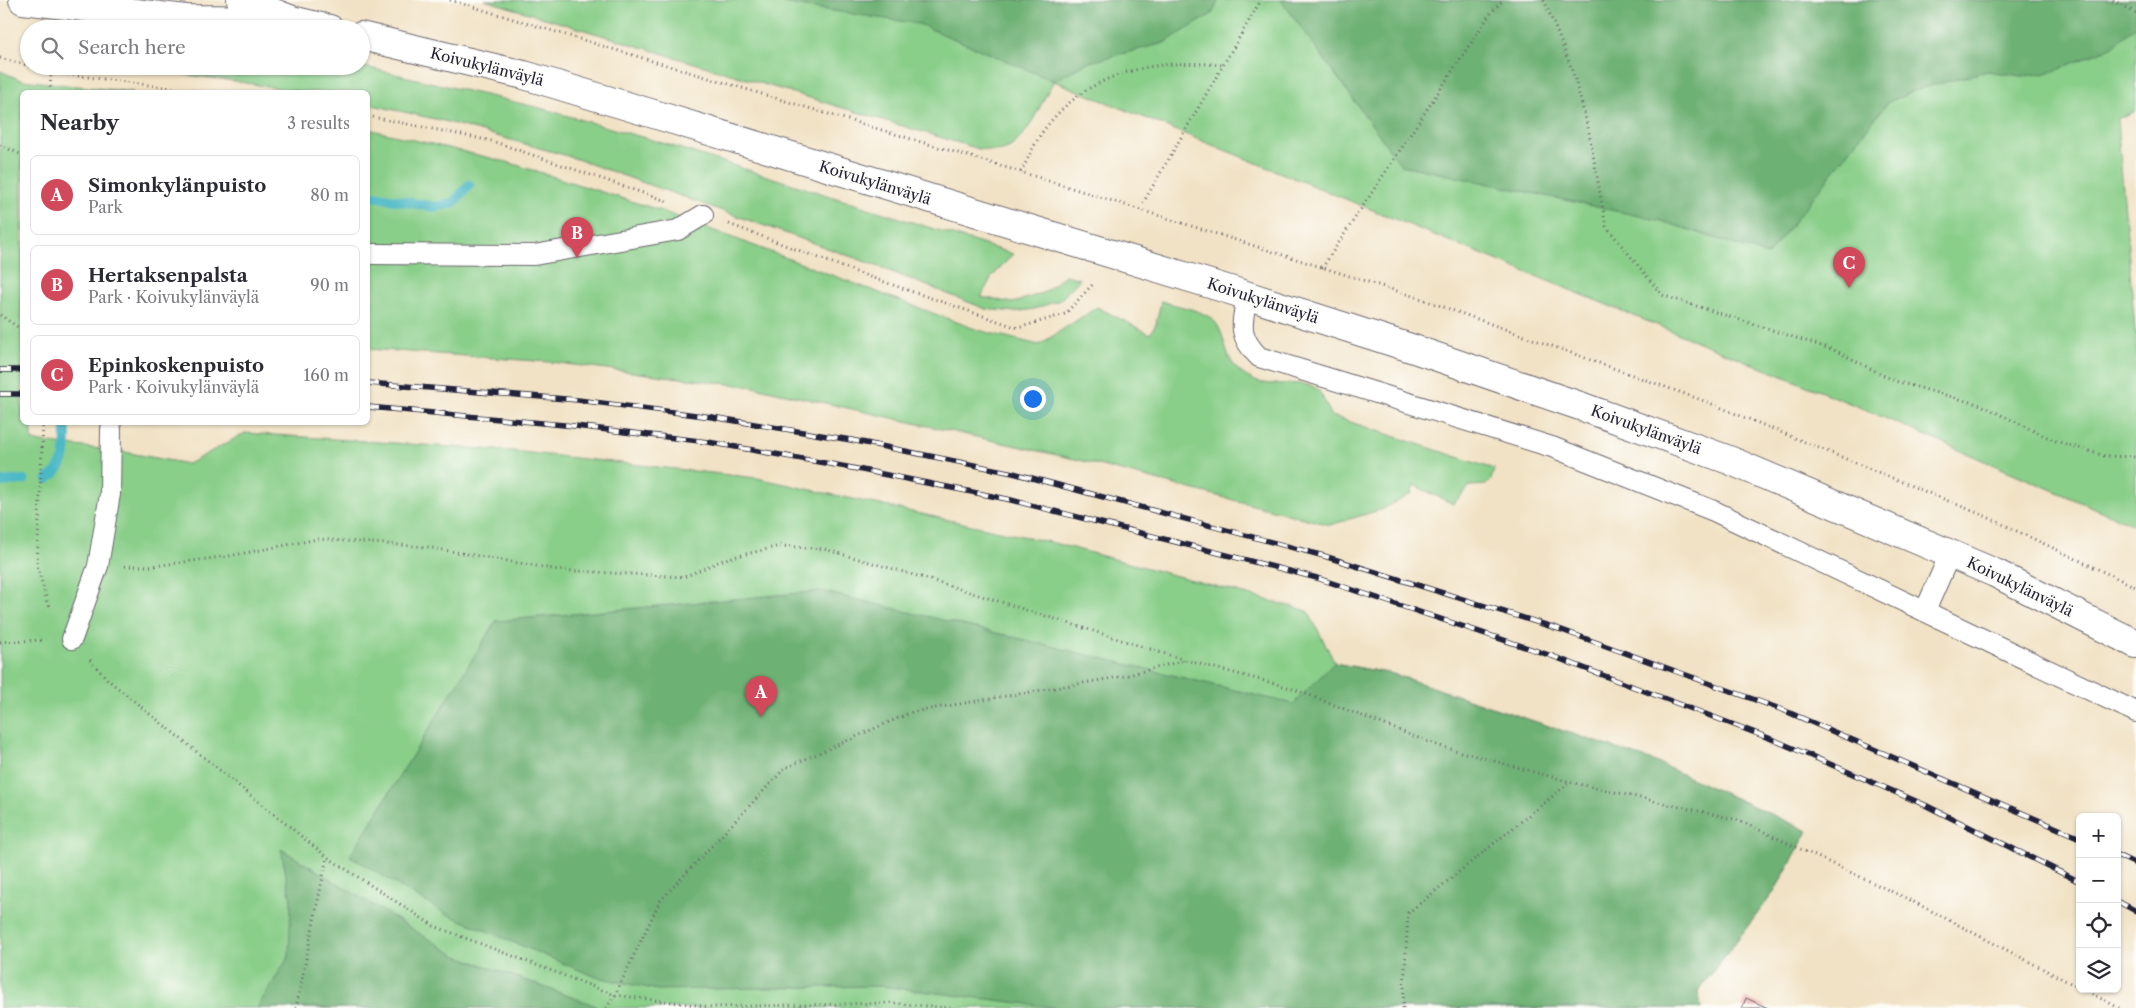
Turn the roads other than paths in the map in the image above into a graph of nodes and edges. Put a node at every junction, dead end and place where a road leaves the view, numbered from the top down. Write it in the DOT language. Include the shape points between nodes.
graph roads {
  1 [pos="24,0"];
  2 [pos="241,0"];
  3 [pos="292,20"];
  4 [pos="370,38"];
  5 [pos="703,214"];
  6 [pos="370,254"];
  7 [pos="1246,296"];
  8 [pos="111,429"];
  9 [pos="1950,554"];
  10 [pos="1925,611"];
  11 [pos="72,639"];
  12 [pos="2136,644"];
  13 [pos="2136,712"];
  1 -- 3 [label="main road" via="186,19"];
  2 -- 3 [label="main road"];
  4 -- 7 [label="main road, Koivukylänväylä" via="524,75"];
  5 -- 6 [label="lane" via="678,230 534,255"];
  7 -- 9 [label="main road, Koivukylänväylä" via="1432,355 1710,453"];
  7 -- 10 [label="lane" via="1242,327 1247,345 1259,357 1552,447 1714,511"];
  8 -- 11 [label="lane" via="110,494 98,566"];
  9 -- 10 [label="lane"];
  9 -- 12 [label="main road, Koivukylänväylä"];
  10 -- 13 [label="lane"];
}
